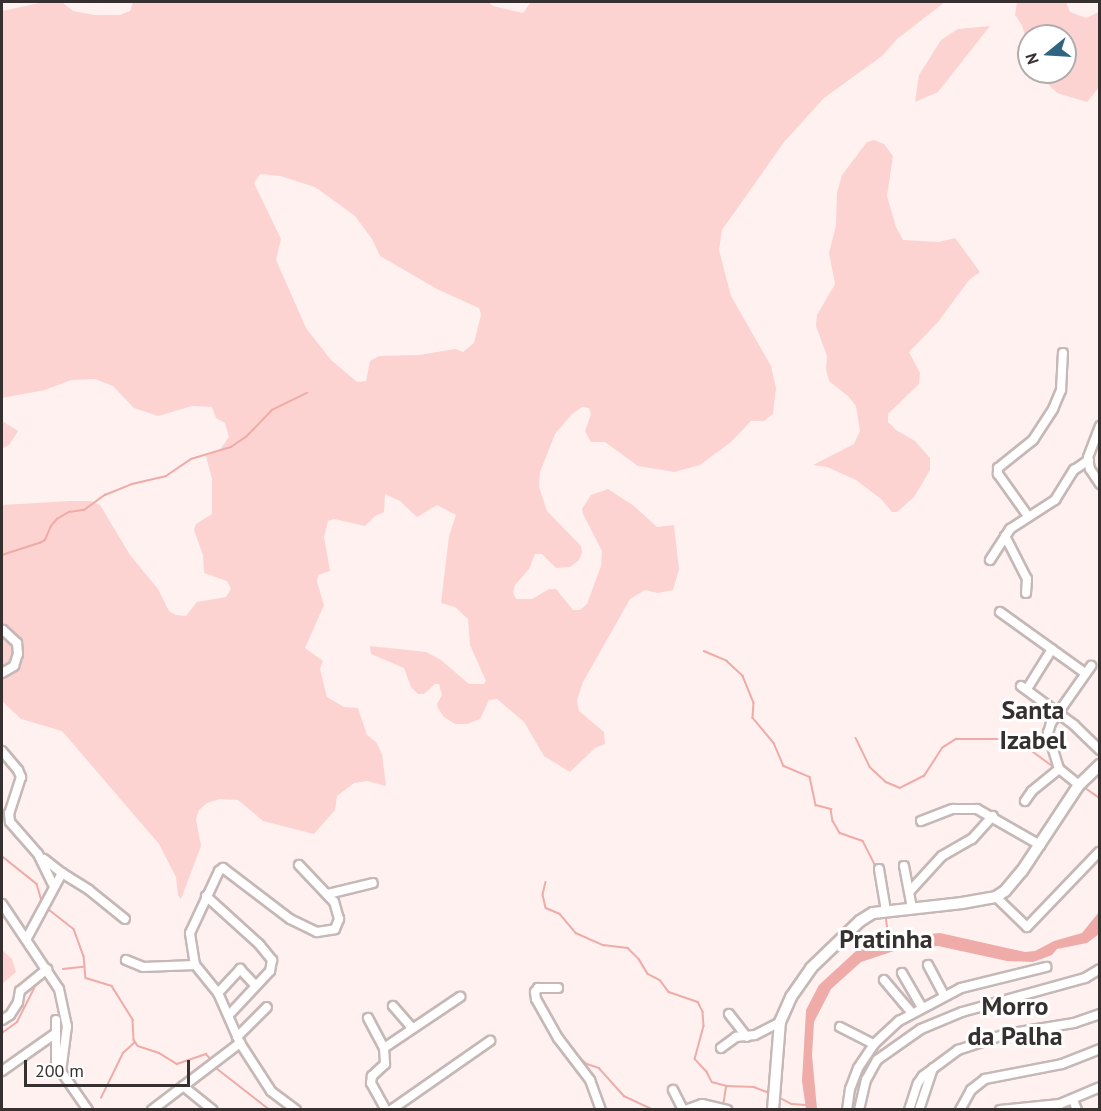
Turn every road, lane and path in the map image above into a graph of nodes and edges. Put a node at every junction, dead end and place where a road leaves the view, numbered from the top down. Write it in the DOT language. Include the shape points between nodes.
graph roads {
  1 [pos="1063,353"];
  2 [pos="1100,426"];
  3 [pos="1089,460"];
  4 [pos="1100,461"];
  5 [pos="1090,469"];
  6 [pos="1100,484"];
  7 [pos="1028,516"];
  8 [pos="1005,536"];
  9 [pos="990,560"];
  10 [pos="1026,593"];
  11 [pos="1000,612"];
  12 [pos="3,630"];
  13 [pos="1053,649"];
  14 [pos="1091,666"];
  15 [pos="2,673"];
  16 [pos="1085,674"];
  17 [pos="1058,713"];
  18 [pos="1100,750"];
  19 [pos="2,751"];
  20 [pos="1100,765"];
  21 [pos="1059,769"];
  22 [pos="1079,785"];
  23 [pos="1025,801"];
  24 [pos="993,816"];
  25 [pos="921,821"];
  26 [pos="1040,845"];
  27 [pos="1099,852"];
  28 [pos="38,854"];
  29 [pos="299,865"];
  30 [pos="904,866"];
  31 [pos="879,869"];
  32 [pos="62,873"];
  33 [pos="373,883"];
  34 [pos="53,885"];
  35 [pos="910,891"];
  36 [pos="328,894"];
  37 [pos="207,896"];
  38 [pos="996,897"];
  39 [pos="2,904"];
  40 [pos="912,908"];
  41 [pos="886,910"];
  42 [pos="125,919"];
  43 [pos="27,938"];
  44 [pos="126,960"];
  45 [pos="195,965"];
  46 [pos="928,965"];
  47 [pos="1046,967"];
  48 [pos="47,969"];
  49 [pos="1100,969"];
  50 [pos="902,972"];
  51 [pos="884,980"];
  52 [pos="256,986"];
  53 [pos="558,988"];
  54 [pos="218,993"];
  55 [pos="944,995"];
  56 [pos="460,997"];
  57 [pos="393,1006"];
  58 [pos="267,1007"];
  59 [pos="922,1007"];
  60 [pos="912,1013"];
  61 [pos="729,1014"];
  62 [pos="1100,1014"];
  63 [pos="229,1015"];
  64 [pos="368,1018"];
  65 [pos="2,1020"];
  66 [pos="56,1020"];
  67 [pos="780,1022"];
  68 [pos="840,1027"];
  69 [pos="412,1028"];
  70 [pos="56,1033"];
  71 [pos="747,1037"];
  72 [pos="238,1040"];
  73 [pos="490,1041"];
  74 [pos="874,1044"];
  75 [pos="384,1048"];
  76 [pos="721,1048"];
  77 [pos="1100,1049"];
  78 [pos="861,1062"];
  79 [pos="933,1067"];
  80 [pos="871,1068"];
  81 [pos="2,1071"];
  82 [pos="61,1072"];
  83 [pos="183,1086"];
  84 [pos="1100,1087"];
  85 [pos="673,1090"];
  86 [pos="1073,1100"];
  87 [pos="88,1110"];
  88 [pos="152,1110"];
  89 [pos="213,1110"];
  90 [pos="296,1110"];
  91 [pos="386,1110"];
  92 [pos="391,1110"];
  93 [pos="601,1110"];
  94 [pos="684,1110"];
  95 [pos="726,1110"];
  96 [pos="773,1110"];
  97 [pos="847,1110"];
  98 [pos="859,1110"];
  99 [pos="909,1110"];
  100 [pos="919,1110"];
  101 [pos="960,1110"];
  102 [pos="1000,1110"];
  103 [pos="1077,1110"];
  1 -- 7 [label="street" via="1061,390 1053,409 1033,440 998,468 998,474"];
  2 -- 3 [label="street"];
  3 -- 5 [label="street"];
  3 -- 7 [label="street" via="1074,470 1055,500"];
  4 -- 5 [label="street"];
  5 -- 6 [label="street"];
  7 -- 8 [label="street"];
  8 -- 9 [label="street"];
  8 -- 10 [label="street" via="1027,579"];
  11 -- 13 [label="street"];
  12 -- 15 [label="street" via="17,643 18,654 14,666"];
  13 -- 16 [label="street"];
  13 -- 17 [label="street" via="1024,687"];
  14 -- 16 [label="street"];
  16 -- 17 [label="street"];
  17 -- 18 [label="street"];
  17 -- 21 [label="street" via="1048,733"];
  19 -- 28 [label="street" via="21,777 9,813 10,822"];
  20 -- 22 [label="main road"];
  21 -- 22 [label="street"];
  21 -- 23 [label="street"];
  22 -- 26 [label="main road"];
  24 -- 25 [label="street" via="964,807"];
  24 -- 26 [label="street"];
  24 -- 35 [label="street" via="972,839 942,856"];
  26 -- 38 [label="main road" via="1012,884"];
  27 -- 38 [label="street" via="1028,927"];
  28 -- 32 [label="street"];
  28 -- 34 [label="street"];
  29 -- 36 [label="street"];
  30 -- 35 [label="street"];
  31 -- 41 [label="street"];
  32 -- 34 [label="street"];
  32 -- 42 [label="street"];
  33 -- 36 [label="street"];
  34 -- 43 [label="street"];
  35 -- 40 [label="street"];
  36 -- 37 [label="street" via="337,910 338,925 325,932 290,919 226,869 219,871"];
  37 -- 45 [label="street" via="190,933"];
  37 -- 52 [label="street" via="272,960 270,971"];
  38 -- 40 [label="main road"];
  39 -- 43 [label="street"];
  40 -- 41 [label="main road"];
  41 -- 67 [label="main road" via="866,916 811,968"];
  43 -- 48 [label="street"];
  44 -- 45 [label="street" via="143,967"];
  45 -- 54 [label="street"];
  46 -- 55 [label="street"];
  47 -- 55 [label="street"];
  48 -- 65 [label="street" via="20,991 10,1016"];
  48 -- 82 [label="street" via="59,989 67,1026"];
  49 -- 80 [label="street" via="1069,983 940,1019 895,1045"];
  50 -- 59 [label="street"];
  51 -- 60 [label="street"];
  52 -- 54 [label="street" via="240,969"];
  52 -- 63 [label="street"];
  53 -- 93 [label="street" via="538,988 536,999 558,1038 591,1080"];
  54 -- 63 [label="street"];
  55 -- 59 [label="street"];
  56 -- 69 [label="street"];
  57 -- 69 [label="street"];
  58 -- 72 [label="street"];
  59 -- 60 [label="street"];
  60 -- 74 [label="street"];
  61 -- 71 [label="street"];
  62 -- 79 [label="street" via="978,1042"];
  63 -- 72 [label="street"];
  64 -- 75 [label="street"];
  66 -- 70 [label="street"];
  67 -- 71 [label="street"];
  67 -- 96 [label="main road"];
  68 -- 74 [label="street"];
  69 -- 75 [label="street"];
  70 -- 81 [label="street"];
  70 -- 82 [label="street" via="56,1064"];
  71 -- 76 [label="street" via="736,1037"];
  72 -- 83 [label="street"];
  72 -- 90 [label="street" via="271,1091"];
  73 -- 92 [label="street"];
  74 -- 78 [label="street"];
  75 -- 91 [label="street" via="385,1064 372,1076 371,1083"];
  77 -- 101 [label="street" via="1062,1064 985,1079 971,1090"];
  78 -- 80 [label="street"];
  78 -- 97 [label="street" via="853,1078"];
  79 -- 99 [label="street" via="918,1083"];
  79 -- 100 [label="street"];
  80 -- 98 [label="street"];
  82 -- 87 [label="street"];
  83 -- 88 [label="street"];
  83 -- 89 [label="street"];
  84 -- 86 [label="street"];
  85 -- 94 [label="street"];
  86 -- 102 [label="street"];
  86 -- 103 [label="street"];
  94 -- 95 [label="street" via="702,1104"];
}
